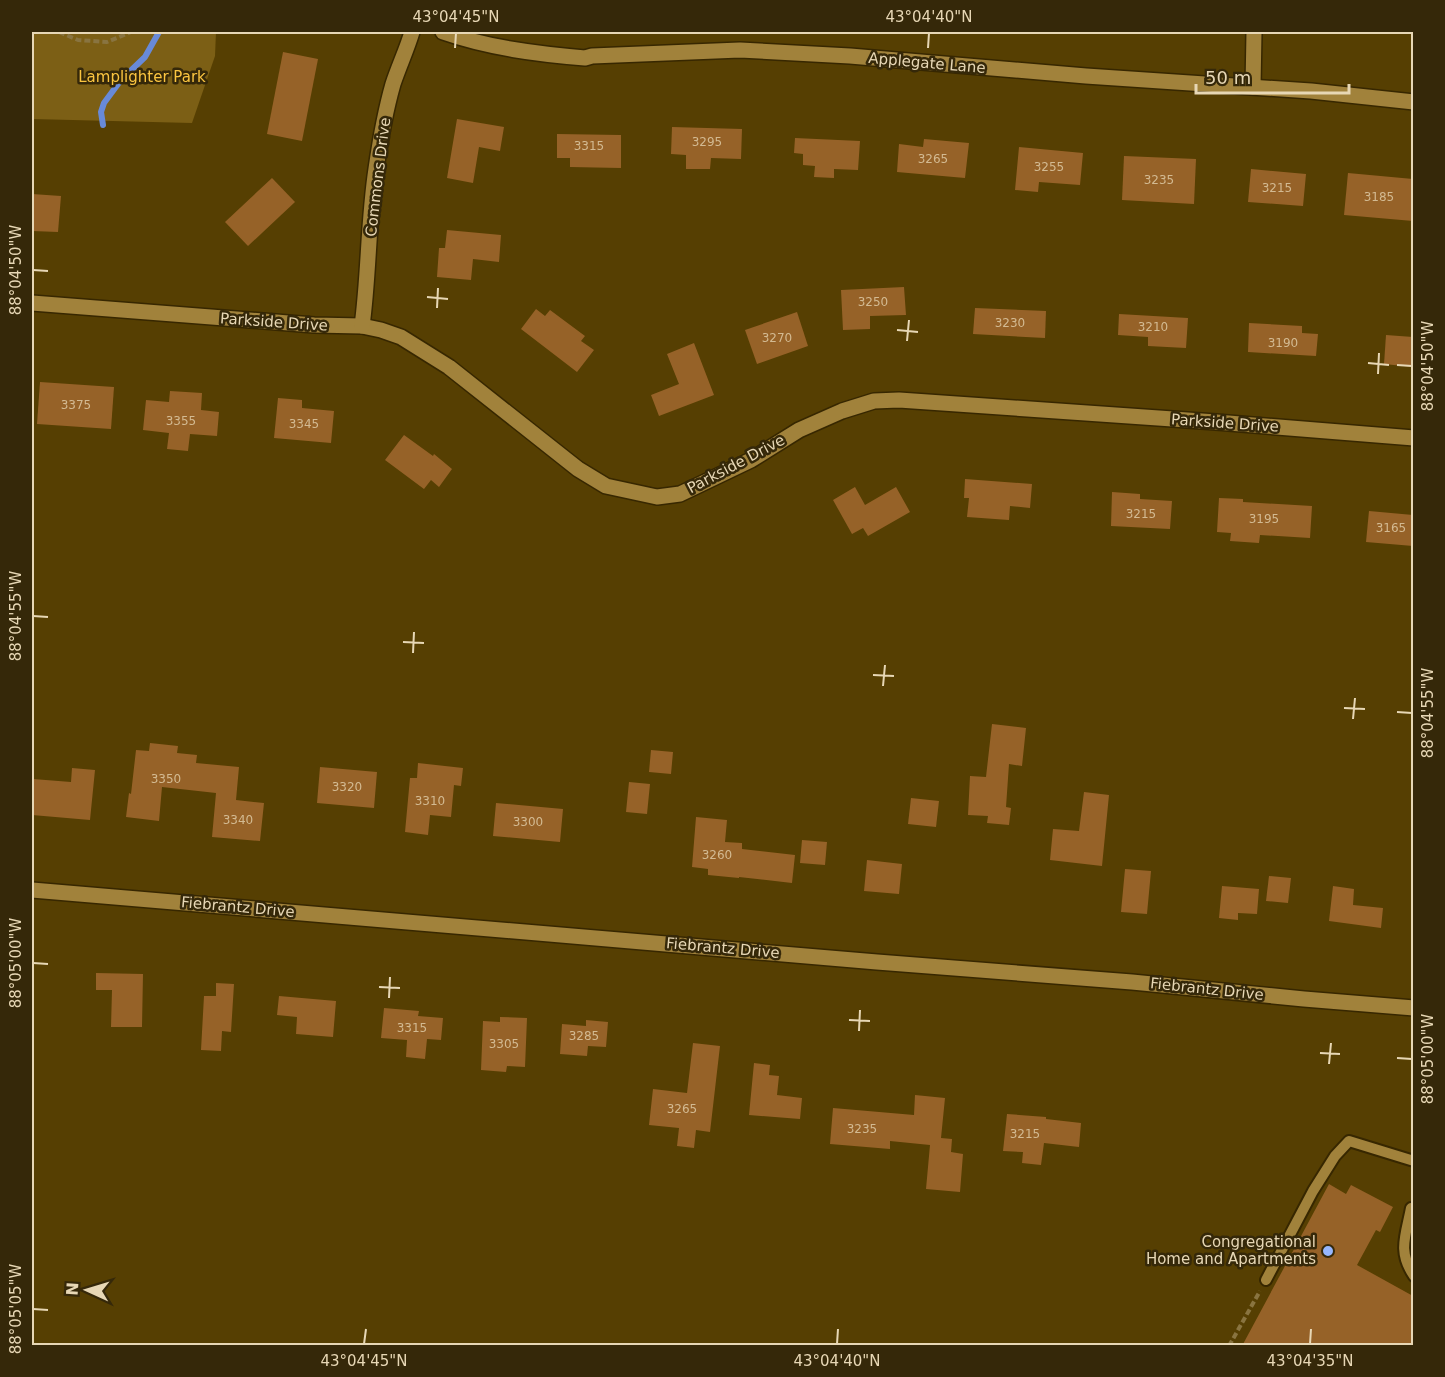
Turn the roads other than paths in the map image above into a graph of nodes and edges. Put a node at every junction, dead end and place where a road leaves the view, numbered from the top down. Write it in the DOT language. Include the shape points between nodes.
graph roads {
  1 [pos="412,32"];
  2 [pos="443,32"];
  3 [pos="1254,32"];
  4 [pos="1253,87"];
  5 [pos="1413,102"];
  6 [pos="32,303"];
  7 [pos="362,326"];
  8 [pos="1413,438"];
  9 [pos="32,890"];
  10 [pos="1413,1008"];
  11 [pos="1413,1161"];
  12 [pos="1413,1207"];
  13 [pos="1413,1276"];
  14 [pos="1266,1280"];
  1 -- 7 [label="street, Commons Drive" via="391,91 376,168"];
  2 -- 4 [label="street, Applegate Lane" via="505,48 585,58 740,50"];
  3 -- 4 [label="street"];
  4 -- 5 [label="street, Applegate Lane"];
  6 -- 7 [label="street, Parkside Drive"];
  7 -- 8 [label="street, Parkside Drive" via="401,337 449,367 578,469 606,486 657,497 680,494 751,460 799,430 874,401 1054,410"];
  9 -- 10 [label="street, Fiebrantz Drive"];
  11 -- 14 [label="lane" via="1349,1141 1318,1183"];
  12 -- 13 [label="lane" via="1403,1246"];
}
